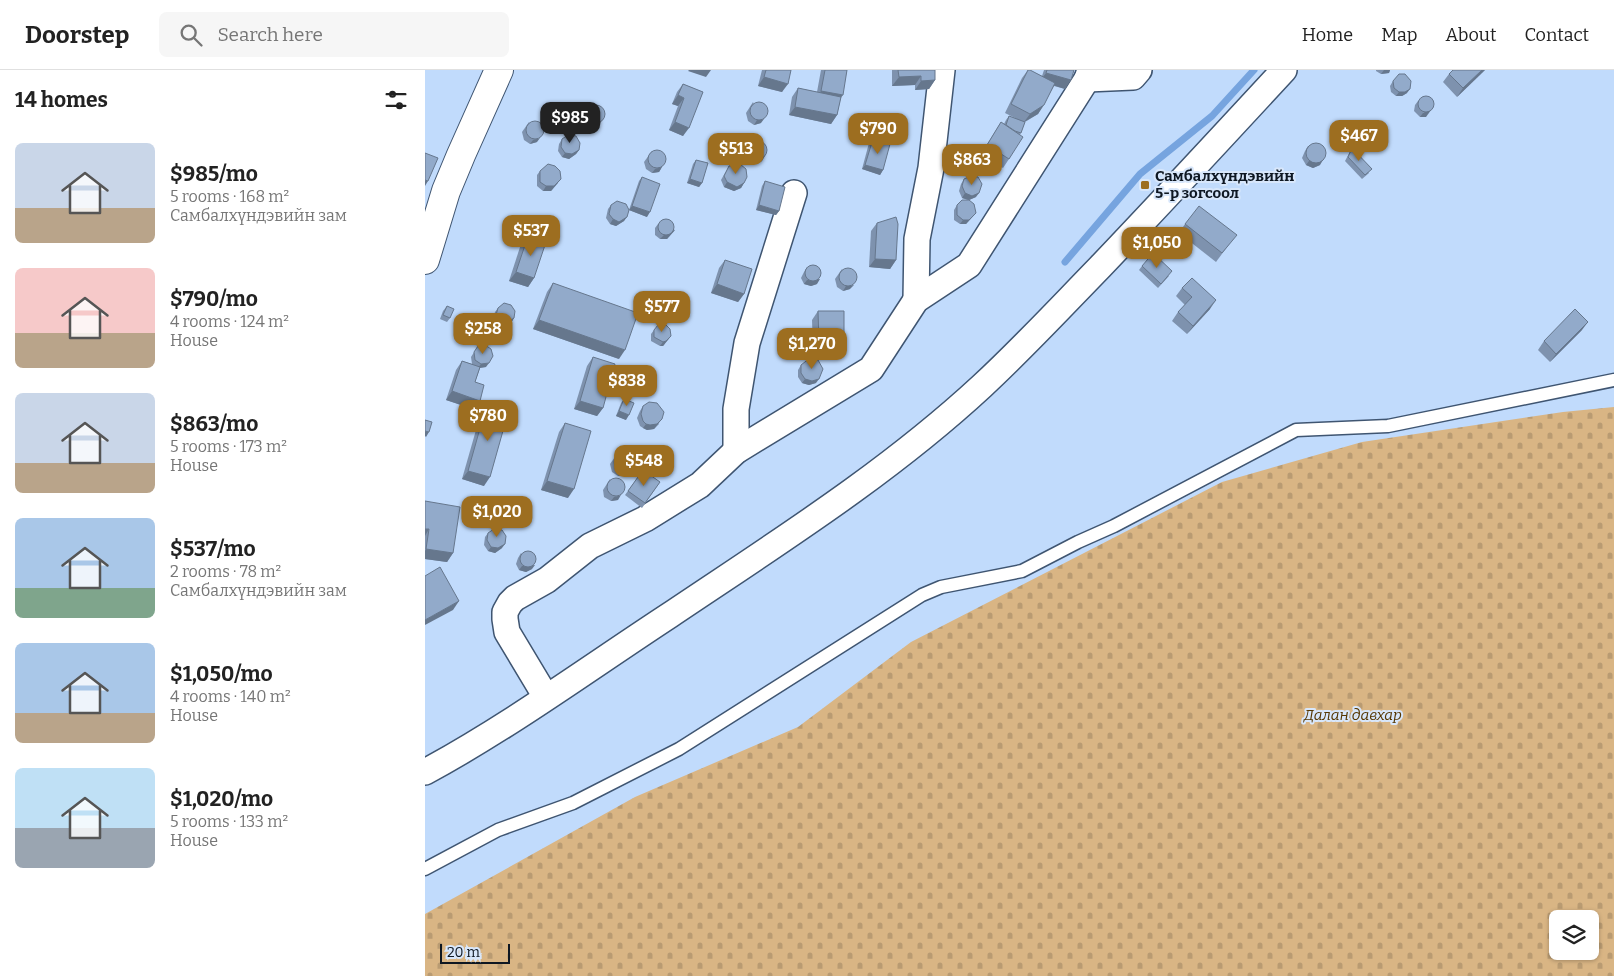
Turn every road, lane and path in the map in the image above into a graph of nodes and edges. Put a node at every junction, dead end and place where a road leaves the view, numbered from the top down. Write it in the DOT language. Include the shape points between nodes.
graph roads {
  1 [pos="499,70"];
  2 [pos="941,70"];
  3 [pos="1139,70"];
  4 [pos="1284,70"];
  5 [pos="1088,75"];
  6 [pos="794,193"];
  7 [pos="431,215"];
  8 [pos="425,260"];
  9 [pos="916,300"];
  10 [pos="1614,380"];
  11 [pos="736,451"];
  12 [pos="546,697"];
  13 [pos="425,772"];
  14 [pos="425,869"];
  1 -- 7 [label="street"];
  2 -- 9 [label="street" via="931,168 917,239"];
  3 -- 5 [label="street" via="1133,77"];
  4 -- 12 [label="street" via="1037,333 960,405 855,490"];
  5 -- 9 [label="street" via="969,265"];
  6 -- 11 [label="street" via="747,343 736,409"];
  7 -- 8 [label="street"];
  9 -- 11 [label="street" via="871,369"];
  10 -- 14 [label="lane" via="1388,426 1296,430 1114,526 1022,570 941,587 921,595 679,749 573,803 498,830"];
  11 -- 12 [label="street" via="700,485 645,519 591,546 510,603 505,612 507,632"];
  12 -- 13 [label="street" via="470,748"];
}
